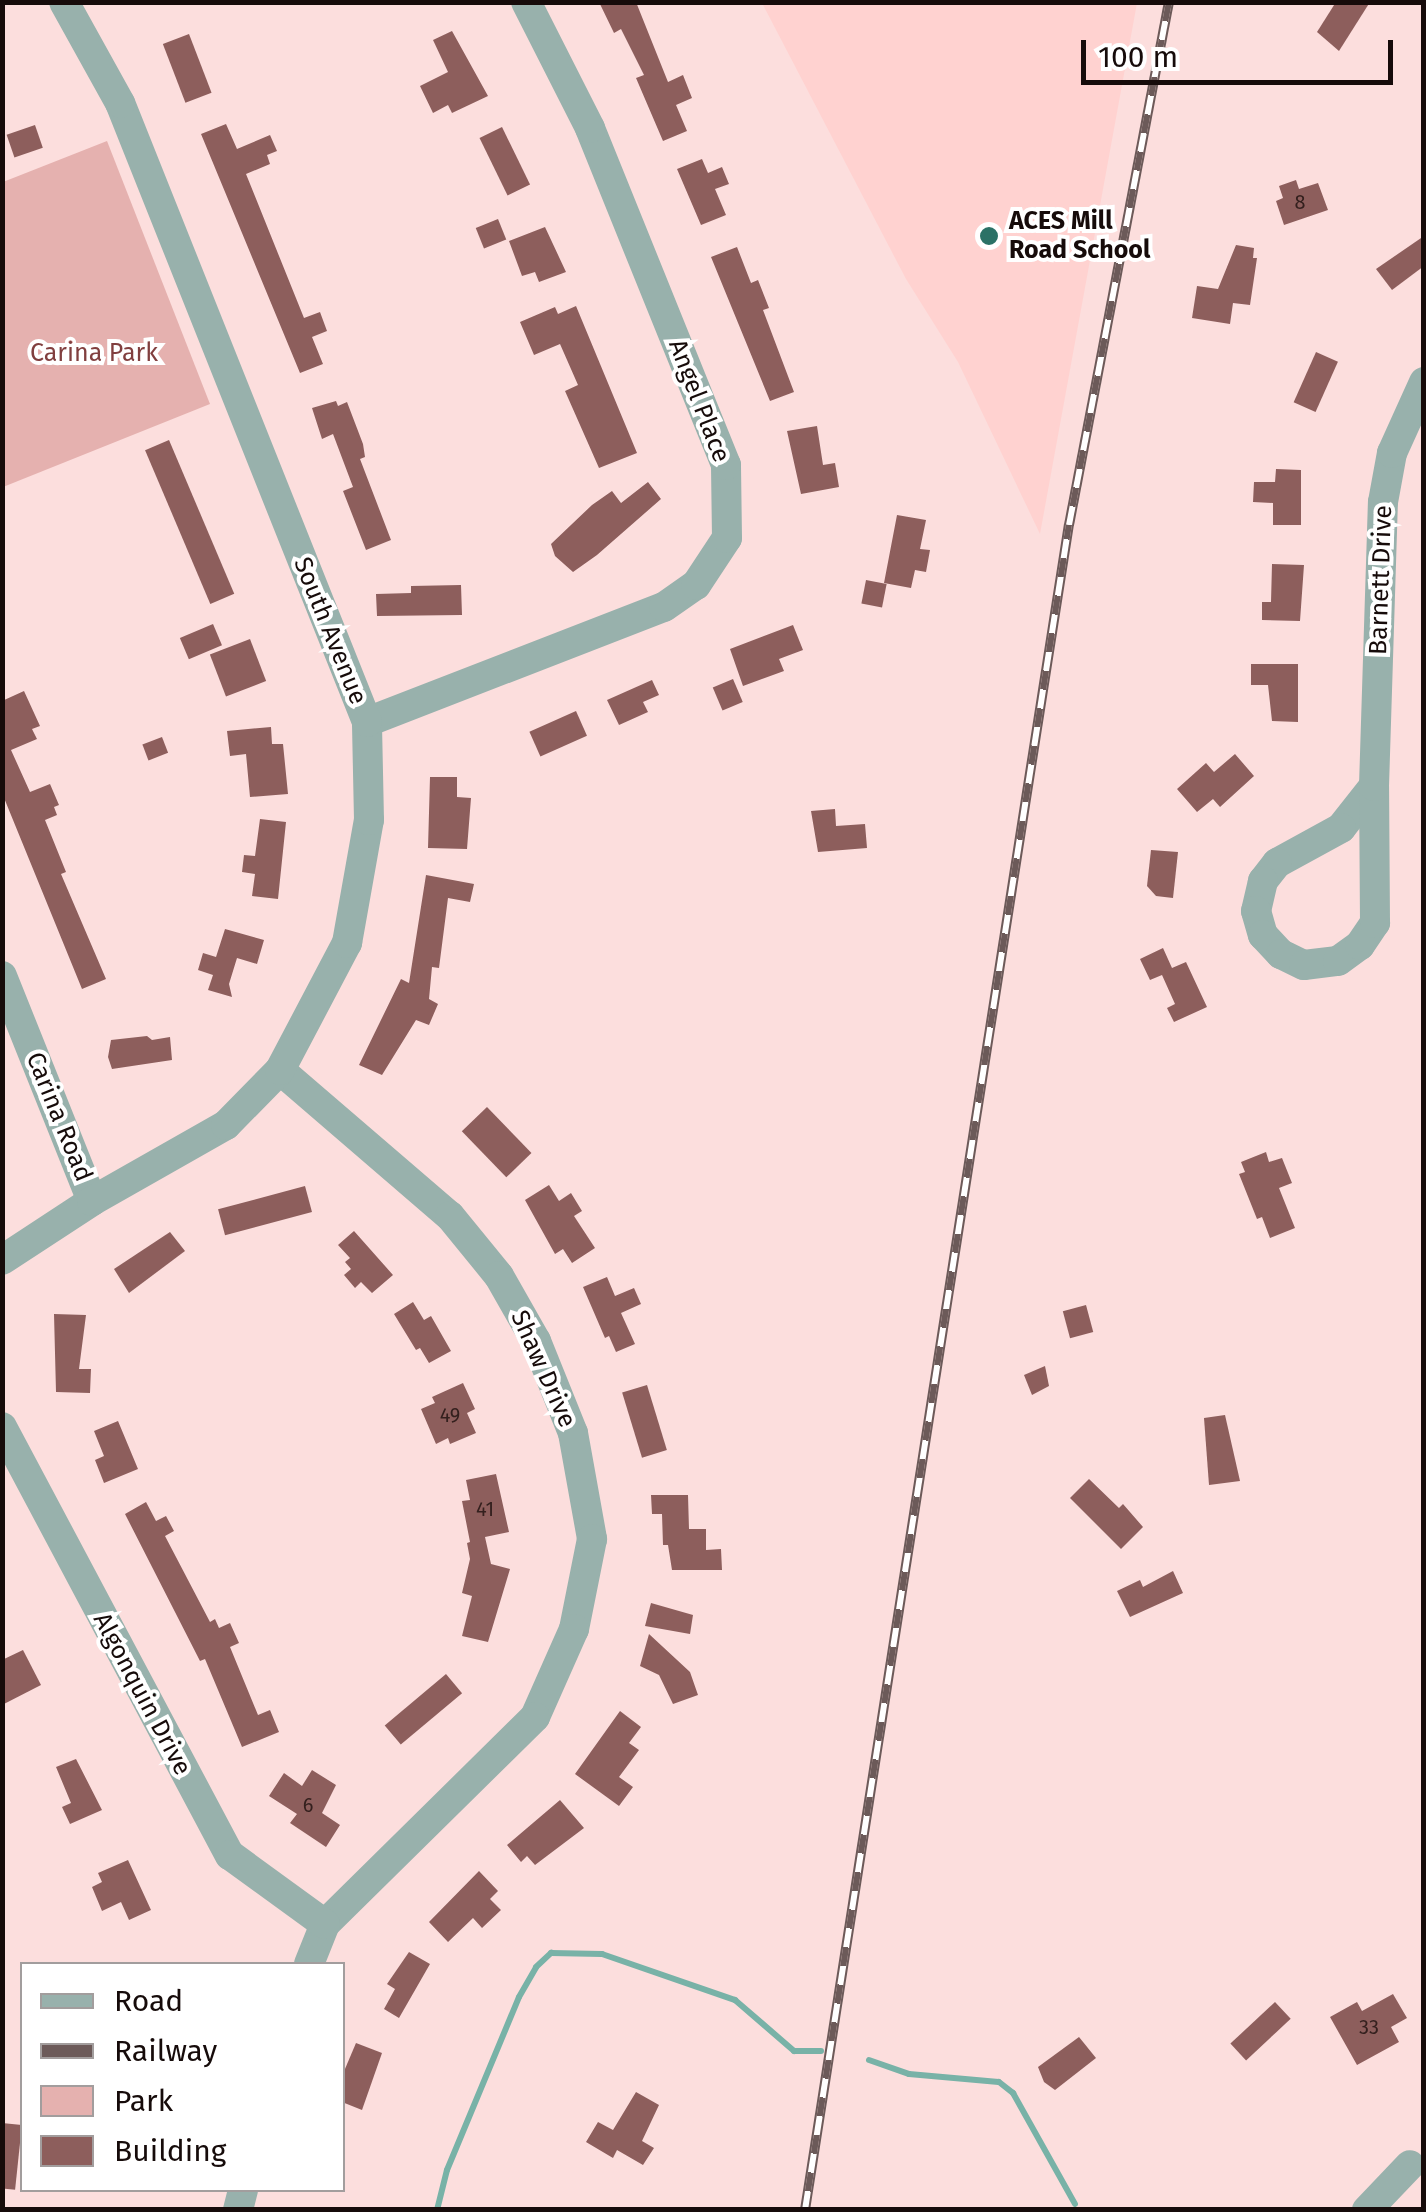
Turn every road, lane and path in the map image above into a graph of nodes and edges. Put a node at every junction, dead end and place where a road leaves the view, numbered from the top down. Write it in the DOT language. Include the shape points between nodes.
graph roads {
  1 [pos="64,2"];
  2 [pos="526,2"];
  3 [pos="1424,382"];
  4 [pos="367,722"];
  5 [pos="1374,786"];
  6 [pos="2,976"];
  7 [pos="280,1070"];
  8 [pos="92,1201"];
  9 [pos="2,1260"];
  10 [pos="2,1427"];
  11 [pos="325,1924"];
  12 [pos="311,1962"];
  13 [pos="1410,2165"];
  14 [pos="1367,2210"];
  1 -- 4 [label="street, South Avenue" via="120,103"];
  2 -- 4 [label="street, Angel Place" via="590,128 726,465 727,538 696,584 664,607"];
  3 -- 5 [label="street, Barnett Drive" via="1392,453 1382,502"];
  4 -- 7 [label="street, South Avenue" via="367,849 347,943"];
  5 -- 5 [label="street, Barnett Drive" via="1375,923 1338,962 1304,965 1264,935 1256,911 1263,881 1278,863 1341,828"];
  6 -- 8 [label="street, Carina Road"];
  7 -- 8 [label="street, South Avenue" via="226,1125"];
  7 -- 11 [label="street, Shaw Drive" via="450,1216 499,1276 536,1341 573,1433 592,1539 574,1629 535,1718"];
  8 -- 9 [label="street, South Avenue"];
  10 -- 11 [label="street, Algonquin Drive" via="230,1855"];
  11 -- 12 [label="street, Shaw Drive"];
  13 -- 14 [label="street"];
}
